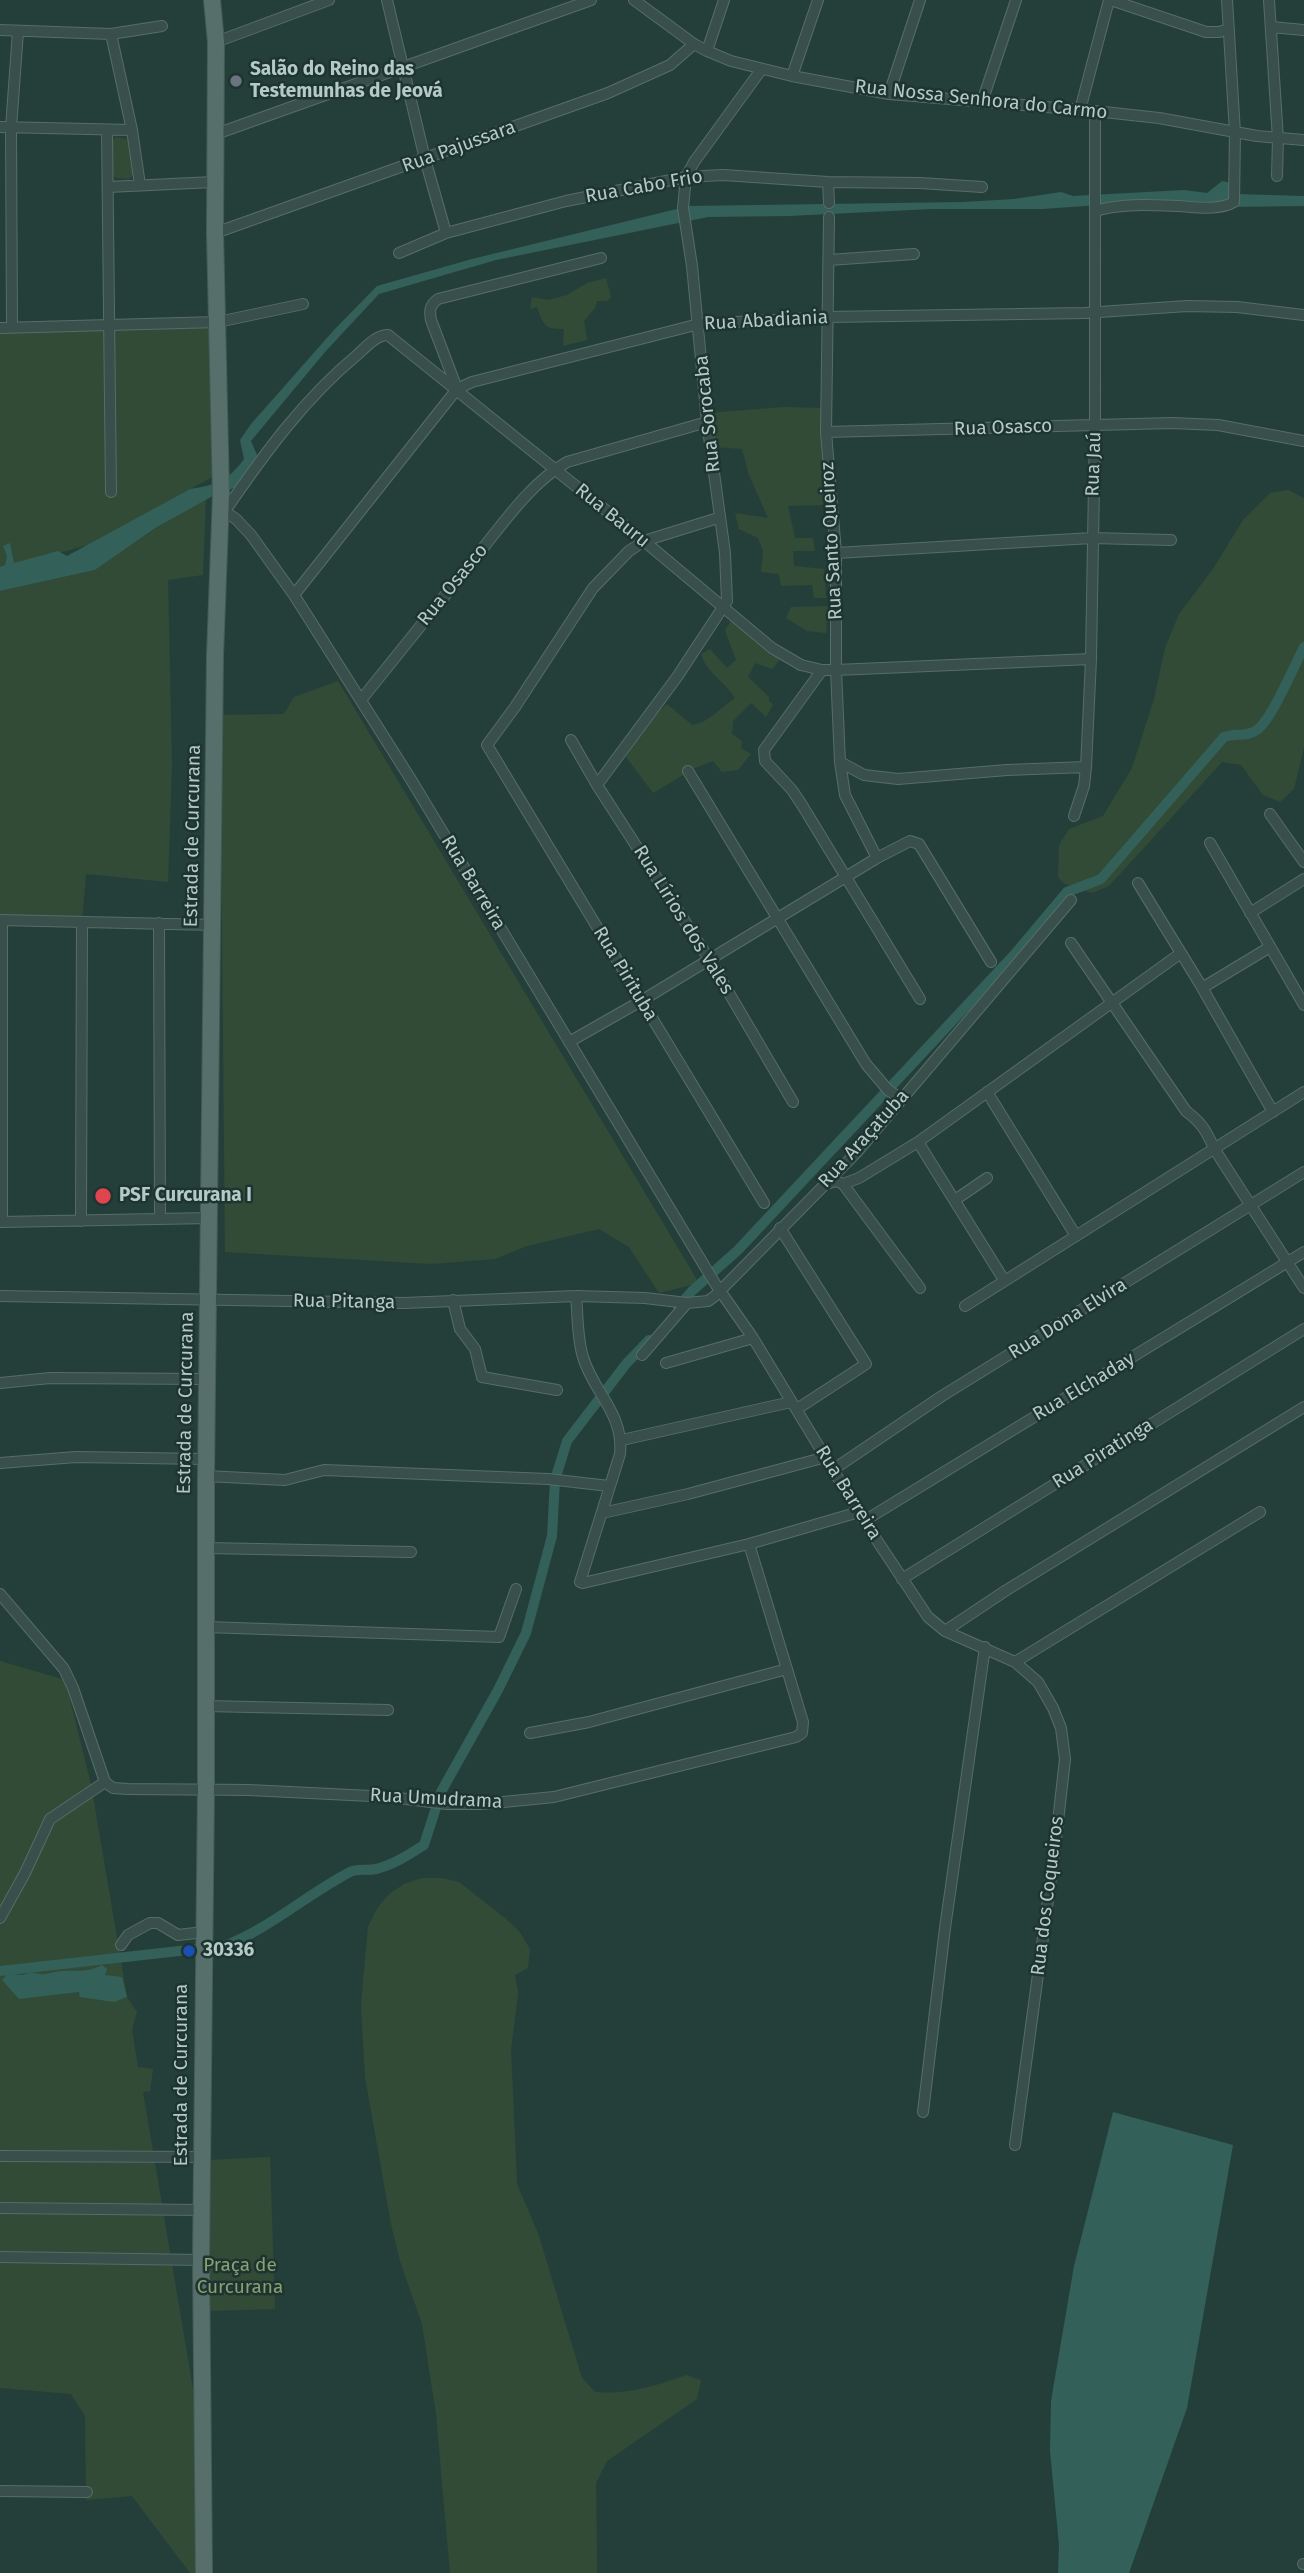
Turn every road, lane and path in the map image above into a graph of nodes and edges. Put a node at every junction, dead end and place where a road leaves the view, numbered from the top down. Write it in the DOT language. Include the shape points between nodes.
graph roads {
  1 [pos="212,0"];
  2 [pos="328,0"];
  3 [pos="387,0"];
  4 [pos="591,0"];
  5 [pos="634,0"];
  6 [pos="723,0"];
  7 [pos="818,0"];
  8 [pos="920,0"];
  9 [pos="1016,0"];
  10 [pos="1110,0"];
  11 [pos="1227,0"];
  12 [pos="1269,0"];
  13 [pos="162,26"];
  14 [pos="1271,27"];
  15 [pos="1229,29"];
  16 [pos="0,30"];
  17 [pos="1304,30"];
  18 [pos="18,31"];
  19 [pos="111,34"];
  20 [pos="216,42"];
  21 [pos="694,44"];
  22 [pos="707,51"];
  23 [pos="404,68"];
  24 [pos="761,70"];
  25 [pos="792,76"];
  26 [pos="889,94"];
  27 [pos="982,102"];
  28 [pos="1080,110"];
  29 [pos="1095,111"];
  30 [pos="6,128"];
  31 [pos="132,130"];
  32 [pos="107,131"];
  33 [pos="1235,133"];
  34 [pos="216,134"];
  35 [pos="1278,139"];
  36 [pos="1304,141"];
  37 [pos="425,159"];
  38 [pos="1278,176"];
  39 [pos="686,177"];
  40 [pos="214,182"];
  41 [pos="828,182"];
  42 [pos="141,185"];
  43 [pos="108,187"];
  44 [pos="982,187"];
  45 [pos="829,202"];
  46 [pos="1096,208"];
  47 [pos="829,217"];
  48 [pos="215,233"];
  49 [pos="446,233"];
  50 [pos="399,253"];
  51 [pos="914,254"];
  52 [pos="601,258"];
  53 [pos="829,260"];
  54 [pos="303,304"];
  55 [pos="1096,311"];
  56 [pos="1304,314"];
  57 [pos="828,317"];
  58 [pos="218,322"];
  59 [pos="699,324"];
  60 [pos="110,326"];
  61 [pos="6,328"];
  62 [pos="457,389"];
  63 [pos="707,422"];
  64 [pos="1095,425"];
  65 [pos="826,432"];
  66 [pos="1304,441"];
  67 [pos="554,470"];
  68 [pos="111,492"];
  69 [pos="222,505"];
  70 [pos="718,518"];
  71 [pos="1092,538"];
  72 [pos="1171,540"];
  73 [pos="644,541"];
  74 [pos="835,552"];
  75 [pos="295,595"];
  76 [pos="723,609"];
  77 [pos="1091,659"];
  78 [pos="822,670"];
  79 [pos="836,670"];
  80 [pos="361,700"];
  81 [pos="571,740"];
  82 [pos="839,762"];
  83 [pos="1086,767"];
  84 [pos="688,771"];
  85 [pos="597,785"];
  86 [pos="1270,814"];
  87 [pos="1074,816"];
  88 [pos="1210,843"];
  89 [pos="877,858"];
  90 [pos="1304,862"];
  91 [pos="847,876"];
  92 [pos="1304,879"];
  93 [pos="1138,883"];
  94 [pos="1071,900"];
  95 [pos="1250,913"];
  96 [pos="776,919"];
  97 [pos="1,920"];
  98 [pos="82,922"];
  99 [pos="159,923"];
  100 [pos="213,925"];
  101 [pos="1071,943"];
  102 [pos="1270,947"];
  103 [pos="1181,953"];
  104 [pos="709,959"];
  105 [pos="991,961"];
  106 [pos="1202,988"];
  107 [pos="920,999"];
  108 [pos="641,1001"];
  109 [pos="1112,1002"];
  110 [pos="1304,1005"];
  111 [pos="569,1042"];
  112 [pos="987,1092"];
  113 [pos="1304,1092"];
  114 [pos="900,1098"];
  115 [pos="793,1102"];
  116 [pos="1273,1112"];
  117 [pos="918,1142"];
  118 [pos="1215,1150"];
  119 [pos="1304,1172"];
  120 [pos="987,1178"];
  121 [pos="844,1184"];
  122 [pos="824,1185"];
  123 [pos="956,1200"];
  124 [pos="764,1203"];
  125 [pos="1250,1205"];
  126 [pos="160,1218"];
  127 [pos="210,1218"];
  128 [pos="81,1221"];
  129 [pos="1,1222"];
  130 [pos="779,1228"];
  131 [pos="1076,1236"];
  132 [pos="1304,1252"];
  133 [pos="1288,1262"];
  134 [pos="1004,1280"];
  135 [pos="718,1288"];
  136 [pos="920,1288"];
  137 [pos="1304,1289"];
  138 [pos="0,1296"];
  139 [pos="576,1296"];
  140 [pos="453,1300"];
  141 [pos="208,1301"];
  142 [pos="687,1303"];
  143 [pos="965,1306"];
  144 [pos="1304,1329"];
  145 [pos="753,1338"];
  146 [pos="642,1355"];
  147 [pos="666,1363"];
  148 [pos="208,1379"];
  149 [pos="0,1383"];
  150 [pos="557,1390"];
  151 [pos="794,1406"];
  152 [pos="1304,1407"];
  153 [pos="622,1440"];
  154 [pos="826,1457"];
  155 [pos="0,1464"];
  156 [pos="206,1467"];
  157 [pos="834,1469"];
  158 [pos="609,1486"];
  159 [pos="1260,1512"];
  160 [pos="601,1513"];
  161 [pos="862,1517"];
  162 [pos="749,1544"];
  163 [pos="206,1548"];
  164 [pos="411,1552"];
  165 [pos="902,1579"];
  166 [pos="516,1589"];
  167 [pos="0,1594"];
  168 [pos="206,1628"];
  169 [pos="944,1631"];
  170 [pos="985,1647"];
  171 [pos="1015,1662"];
  172 [pos="787,1669"];
  173 [pos="205,1706"];
  174 [pos="388,1710"];
  175 [pos="530,1733"];
  176 [pos="105,1782"];
  177 [pos="206,1788"];
  178 [pos="0,1918"];
  179 [pos="204,1935"];
  180 [pos="121,1945"];
  181 [pos="923,2112"];
  182 [pos="1015,2146"];
  183 [pos="0,2156"];
  184 [pos="202,2157"];
  185 [pos="0,2208"];
  186 [pos="202,2210"];
  187 [pos="0,2257"];
  188 [pos="201,2260"];
  189 [pos="0,2491"];
  190 [pos="87,2493"];
  191 [pos="204,2573"];
  1 -- 20 [label="main road, Estrada de Curcurana"];
  2 -- 20 [label="street"];
  3 -- 23 [label="street"];
  4 -- 23 [label="street"];
  5 -- 21 [label="street, Rua Nossa Senhora do Carmo"];
  6 -- 22 [label="street"];
  7 -- 25 [label="street"];
  8 -- 26 [label="street"];
  9 -- 27 [label="street"];
  10 -- 15 [label="street" via="1206,32"];
  10 -- 28 [label="street"];
  11 -- 15 [label="street"];
  12 -- 14 [label="street"];
  13 -- 19 [label="street"];
  14 -- 17 [label="street"];
  14 -- 35 [label="street"];
  15 -- 33 [label="street"];
  16 -- 18 [label="street"];
  18 -- 19 [label="street"];
  18 -- 30 [label="street"];
  19 -- 31 [label="street"];
  20 -- 34 [label="main road, Estrada de Curcurana"];
  21 -- 22 [label="street, Rua Nossa Senhora do Carmo"];
  21 -- 37 [label="street, Rua Pajussara" via="653,74"];
  22 -- 24 [label="street, Rua Nossa Senhora do Carmo"];
  23 -- 34 [label="street"];
  23 -- 37 [label="street"];
  24 -- 25 [label="street, Rua Nossa Senhora do Carmo"];
  24 -- 39 [label="street"];
  25 -- 26 [label="street, Rua Nossa Senhora do Carmo"];
  26 -- 27 [label="street, Rua Nossa Senhora do Carmo"];
  27 -- 28 [label="street, Rua Nossa Senhora do Carmo"];
  28 -- 29 [label="street, Rua Nossa Senhora do Carmo"];
  29 -- 33 [label="street, Rua Nossa Senhora do Carmo"];
  29 -- 46 [label="street, Rua Jaú"];
  30 -- 32 [label="street"];
  30 -- 61 [label="street"];
  31 -- 32 [label="street"];
  31 -- 42 [label="street"];
  32 -- 43 [label="street"];
  33 -- 35 [label="street, Rua Nossa Senhora do Carmo"];
  33 -- 46 [label="street" via="1234,198 1213,207"];
  34 -- 40 [label="main road, Estrada de Curcurana"];
  35 -- 36 [label="street, Rua Nossa Senhora do Carmo"];
  35 -- 38 [label="street"];
  37 -- 48 [label="street, Rua Pajussara"];
  37 -- 49 [label="street"];
  39 -- 41 [label="street, Rua Cabo Frio"];
  39 -- 49 [label="street, Rua Cabo Frio" via="566,201"];
  39 -- 59 [label="street, Rua Sorocaba" via="682,208"];
  40 -- 42 [label="street"];
  40 -- 48 [label="main road, Estrada de Curcurana"];
  41 -- 44 [label="street, Rua Cabo Frio"];
  41 -- 45 [label="street"];
  42 -- 43 [label="street"];
  43 -- 60 [label="street"];
  46 -- 55 [label="street, Rua Jaú"];
  47 -- 53 [label="street, Rua Santo Queiroz"];
  48 -- 58 [label="main road, Estrada de Curcurana"];
  49 -- 50 [label="street, Rua Cabo Frio"];
  51 -- 53 [label="street"];
  52 -- 62 [label="street" via="432,304 431,320"];
  53 -- 57 [label="street, Rua Santo Queiroz"];
  54 -- 58 [label="street"];
  55 -- 56 [label="street, Rua Abadiania" via="1187,306"];
  55 -- 57 [label="street, Rua Abadiania"];
  55 -- 64 [label="street, Rua Jaú"];
  57 -- 59 [label="street, Rua Abadiania"];
  57 -- 65 [label="street, Rua Santo Queiroz"];
  58 -- 60 [label="street"];
  58 -- 69 [label="main road, Estrada de Curcurana"];
  59 -- 62 [label="street, Rua Abadiania"];
  59 -- 63 [label="street, Rua Sorocaba"];
  60 -- 61 [label="street"];
  60 -- 68 [label="street"];
  62 -- 67 [label="street, Rua Bauru"];
  62 -- 69 [label="street, Rua Bauru" via="394,337 378,337 307,401"];
  62 -- 75 [label="street"];
  63 -- 67 [label="street, Rua Osasco" via="567,462"];
  63 -- 70 [label="street, Rua Sorocaba"];
  64 -- 65 [label="street, Rua Osasco"];
  64 -- 66 [label="street, Rua Osasco" via="1218,425"];
  64 -- 71 [label="street, Rua Jaú"];
  65 -- 74 [label="street, Rua Santo Queiroz"];
  67 -- 73 [label="street, Rua Bauru"];
  67 -- 80 [label="street, Rua Osasco" via="511,514"];
  69 -- 75 [label="street, Rua Barreira" via="251,534"];
  69 -- 100 [label="main road, Estrada de Curcurana"];
  70 -- 73 [label="street"];
  70 -- 76 [label="street, Rua Sorocaba" via="728,591"];
  71 -- 72 [label="street"];
  71 -- 74 [label="street"];
  71 -- 77 [label="street, Rua Jaú"];
  73 -- 76 [label="street, Rua Bauru"];
  73 -- 108 [label="street, Rua Pirituba" via="593,588 487,746"];
  74 -- 79 [label="street, Rua Santo Queiroz"];
  75 -- 80 [label="street, Rua Barreira"];
  76 -- 78 [label="street, Rua Bauru" via="784,657"];
  76 -- 85 [label="street"];
  77 -- 79 [label="street, Rua Bauru"];
  77 -- 83 [label="street, Rua Jaú"];
  78 -- 79 [label="street, Rua Bauru"];
  78 -- 91 [label="street" via="762,754 792,790"];
  79 -- 82 [label="street, Rua Santo Queiroz"];
  80 -- 111 [label="street, Rua Barreira"];
  81 -- 85 [label="street, Rua Lírios dos Vales"];
  82 -- 83 [label="street" via="864,775 898,779"];
  82 -- 89 [label="street, Rua Santo Queiroz" via="845,795"];
  83 -- 87 [label="street, Rua Jaú"];
  84 -- 96 [label="street"];
  85 -- 104 [label="street, Rua Lírios dos Vales"];
  86 -- 90 [label="street"];
  88 -- 95 [label="street"];
  89 -- 91 [label="street"];
  89 -- 105 [label="street" via="910,841 919,844"];
  91 -- 96 [label="street"];
  91 -- 107 [label="street"];
  92 -- 95 [label="street"];
  93 -- 103 [label="street"];
  94 -- 114 [label="street, Rua Araçatuba"];
  95 -- 102 [label="street"];
  96 -- 104 [label="street"];
  96 -- 114 [label="street" via="866,1064"];
  97 -- 98 [label="street"];
  97 -- 129 [label="street"];
  98 -- 99 [label="street"];
  98 -- 128 [label="street"];
  99 -- 100 [label="street"];
  99 -- 126 [label="street"];
  100 -- 127 [label="main road, Estrada de Curcurana"];
  101 -- 109 [label="street"];
  102 -- 106 [label="street"];
  102 -- 110 [label="street"];
  103 -- 106 [label="street"];
  103 -- 109 [label="street"];
  104 -- 108 [label="street"];
  104 -- 115 [label="street, Rua Lírios dos Vales"];
  106 -- 116 [label="street"];
  108 -- 111 [label="street"];
  108 -- 124 [label="street, Rua Pirituba"];
  109 -- 112 [label="street"];
  109 -- 118 [label="street" via="1186,1111 1201,1122"];
  111 -- 135 [label="street, Rua Barreira"];
  112 -- 117 [label="street"];
  112 -- 131 [label="street"];
  113 -- 116 [label="street"];
  114 -- 122 [label="street, Rua Araçatuba"];
  116 -- 118 [label="street"];
  117 -- 121 [label="street"];
  117 -- 123 [label="street"];
  118 -- 125 [label="street"];
  118 -- 131 [label="street"];
  119 -- 125 [label="street, Rua Dona Elvira"];
  120 -- 123 [label="street"];
  121 -- 122 [label="street"];
  121 -- 136 [label="street"];
  122 -- 130 [label="street, Rua Araçatuba"];
  123 -- 134 [label="street"];
  125 -- 133 [label="street"];
  125 -- 157 [label="street, Rua Dona Elvira" via="942,1396"];
  126 -- 127 [label="street"];
  126 -- 128 [label="street"];
  127 -- 141 [label="main road, Estrada de Curcurana"];
  128 -- 129 [label="street"];
  130 -- 135 [label="street, Rua Araçatuba"];
  130 -- 151 [label="street" via="866,1364"];
  131 -- 134 [label="street"];
  132 -- 133 [label="street, Rua Elchaday"];
  133 -- 137 [label="street"];
  133 -- 161 [label="street, Rua Elchaday"];
  134 -- 143 [label="street"];
  135 -- 142 [label="street, Rua Araçatuba" via="708,1301"];
  135 -- 145 [label="street, Rua Barreira"];
  138 -- 141 [label="street, Rua Pitanga"];
  139 -- 140 [label="street, Rua Pitanga"];
  139 -- 142 [label="street, Rua Pitanga"];
  139 -- 153 [label="street" via="583,1357"];
  140 -- 141 [label="street, Rua Pitanga"];
  140 -- 150 [label="street" via="460,1329 475,1349 482,1377"];
  141 -- 148 [label="main road, Estrada de Curcurana"];
  142 -- 146 [label="street, Rua Araçatuba"];
  144 -- 165 [label="street, Rua Piratinga"];
  145 -- 147 [label="street"];
  145 -- 151 [label="street, Rua Barreira"];
  148 -- 149 [label="street" via="50,1378"];
  148 -- 156 [label="main road, Estrada de Curcurana"];
  151 -- 153 [label="street"];
  151 -- 154 [label="street, Rua Barreira"];
  152 -- 169 [label="street"];
  153 -- 158 [label="street"];
  154 -- 157 [label="street, Rua Barreira"];
  154 -- 160 [label="street"];
  155 -- 156 [label="street" via="76,1457"];
  156 -- 158 [label="street" via="285,1480 324,1470 548,1479"];
  156 -- 163 [label="main road, Estrada de Curcurana"];
  157 -- 161 [label="street, Rua Barreira"];
  158 -- 160 [label="street"];
  159 -- 171 [label="street"];
  160 -- 162 [label="street, Rua Elchaday" via="583,1583"];
  161 -- 162 [label="street, Rua Elchaday"];
  161 -- 165 [label="street, Rua Barreira"];
  162 -- 172 [label="street"];
  163 -- 164 [label="street"];
  163 -- 168 [label="main road, Estrada de Curcurana"];
  165 -- 169 [label="street, Rua Barreira" via="928,1617"];
  166 -- 168 [label="street" via="499,1637"];
  167 -- 176 [label="street" via="64,1669"];
  168 -- 173 [label="main road, Estrada de Curcurana"];
  169 -- 170 [label="street, Rua Barreira"];
  170 -- 171 [label="street, Rua Barreira"];
  170 -- 181 [label="street"];
  171 -- 182 [label="street, Rua dos Coqueiros" via="1038,1682 1053,1708 1065,1759"];
  172 -- 175 [label="street" via="589,1722"];
  172 -- 177 [label="street, Rua Umudrama" via="803,1723 802,1733 796,1737 554,1797 447,1804"];
  173 -- 174 [label="street"];
  173 -- 177 [label="main road, Estrada de Curcurana"];
  176 -- 177 [label="street, Rua Umudrama" via="113,1788"];
  176 -- 178 [label="street" via="50,1819"];
  177 -- 179 [label="main road, Estrada de Curcurana"];
  179 -- 180 [label="street" via="178,1935 150,1923 128,1935"];
  179 -- 184 [label="main road, Estrada de Curcurana"];
  183 -- 184 [label="street"];
  184 -- 186 [label="main road, Estrada de Curcurana"];
  185 -- 186 [label="street"];
  186 -- 188 [label="main road, Estrada de Curcurana"];
  187 -- 188 [label="street"];
  188 -- 191 [label="main road, Estrada de Curcurana"];
  189 -- 190 [label="street"];
}
